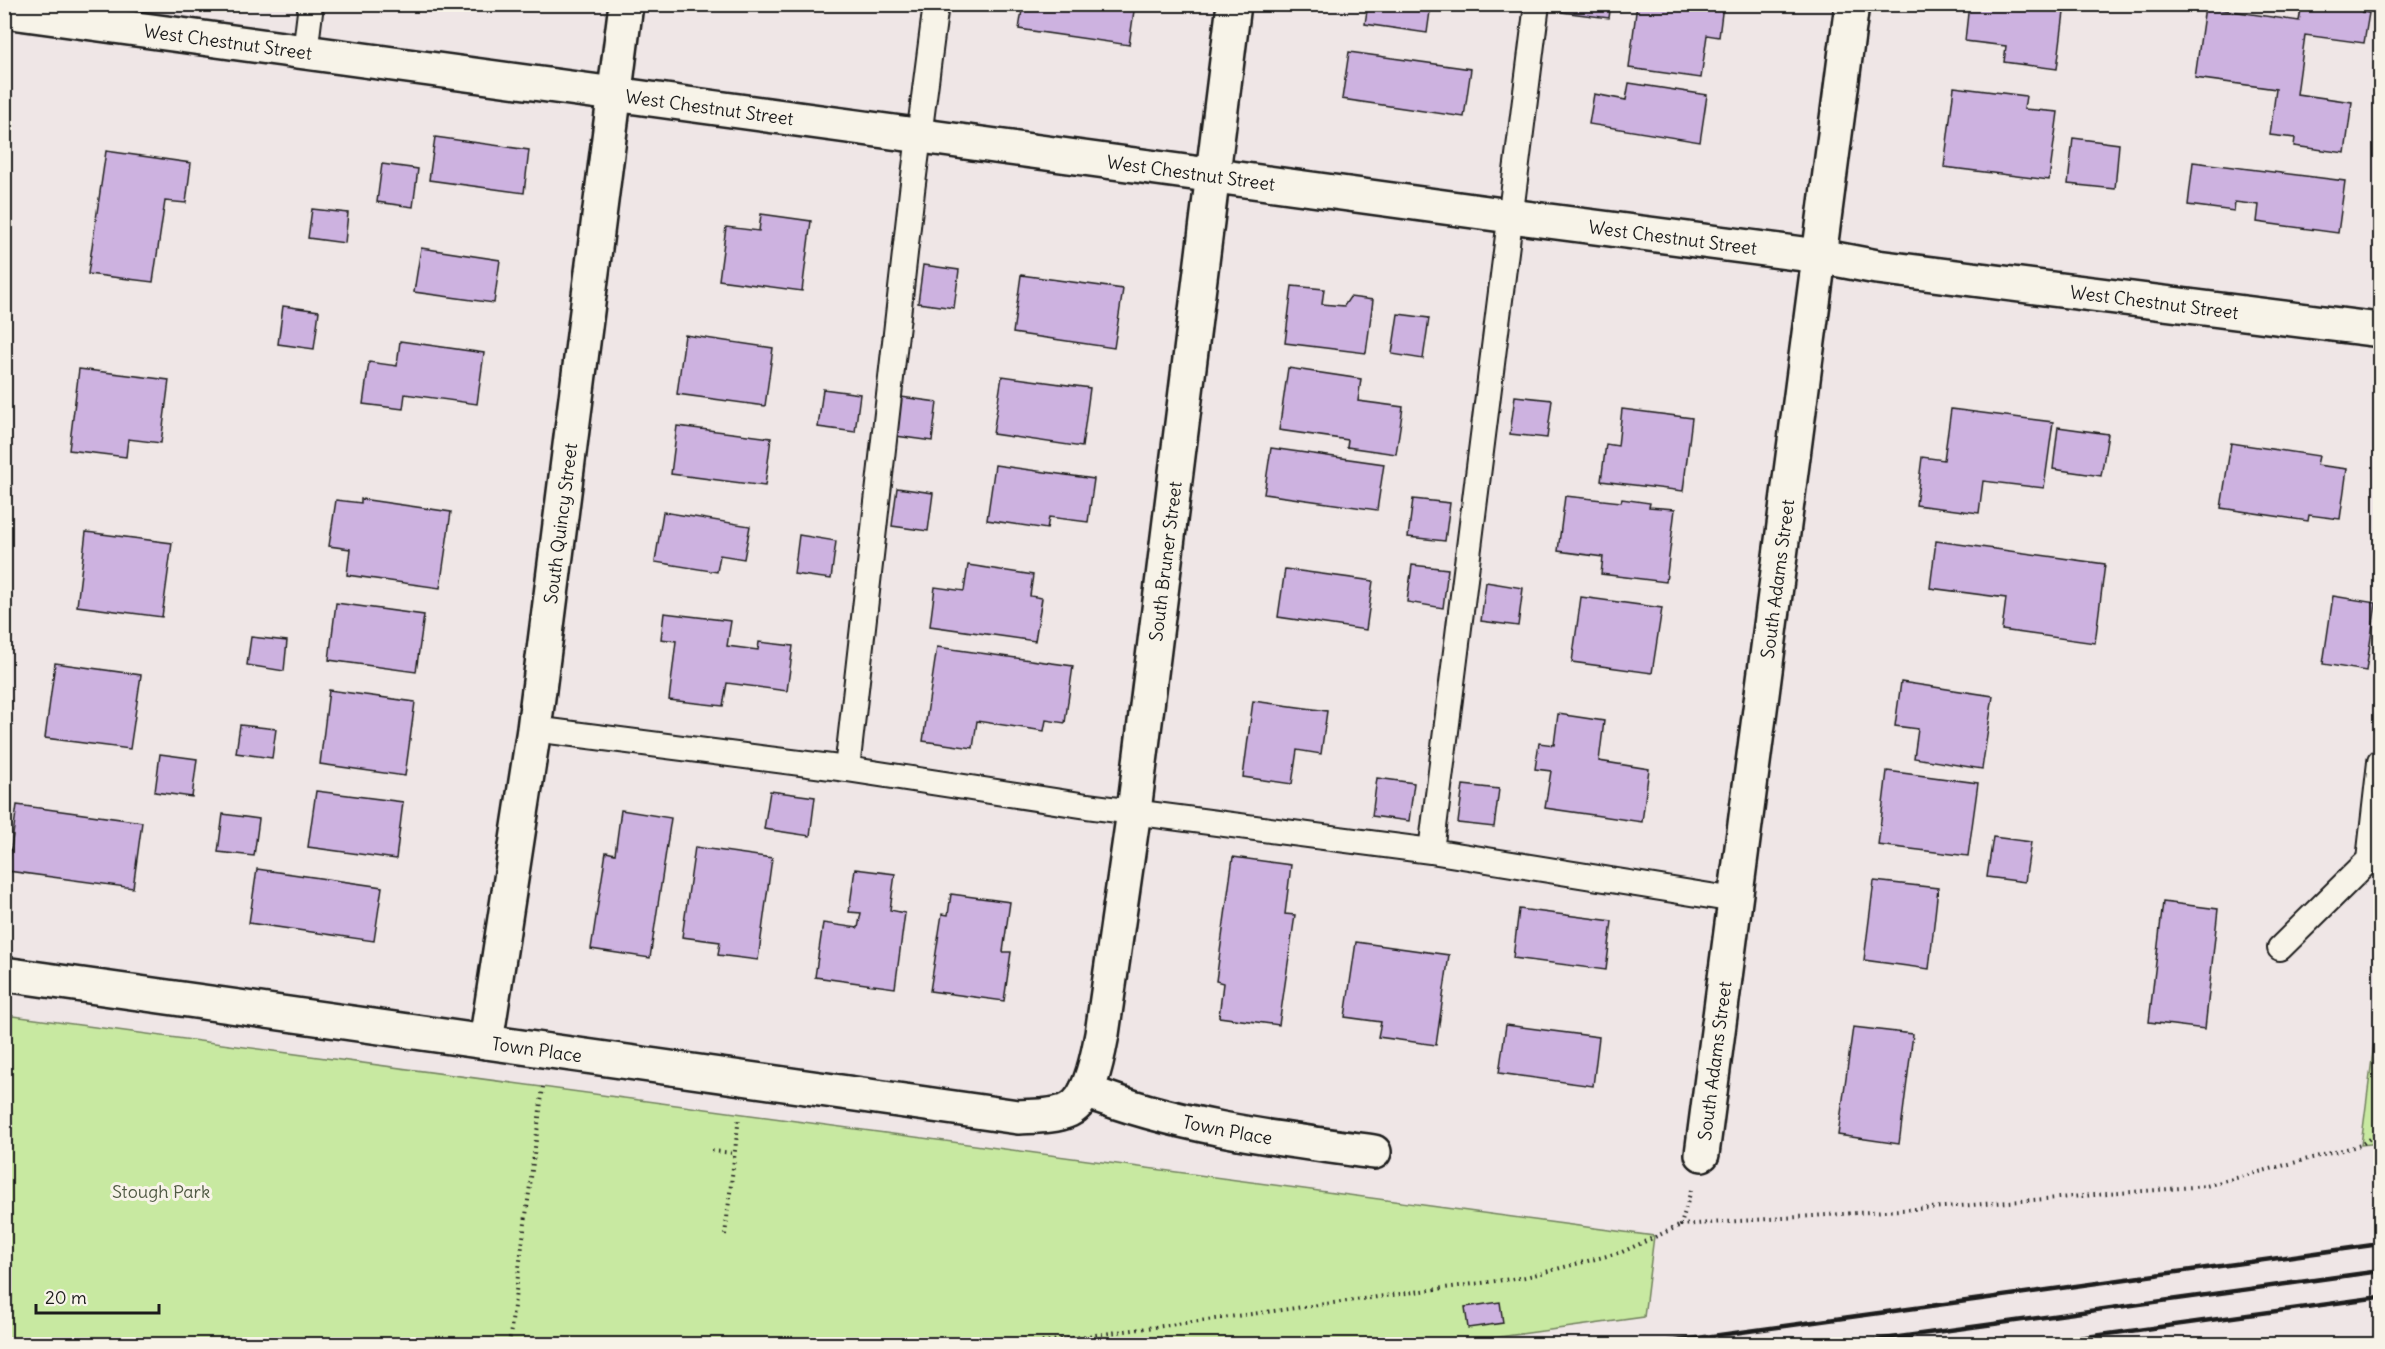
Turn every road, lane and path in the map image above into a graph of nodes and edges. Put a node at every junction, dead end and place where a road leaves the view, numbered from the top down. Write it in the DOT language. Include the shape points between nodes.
graph roads {
  1 [pos="311,4"];
  2 [pos="626,4"];
  3 [pos="936,4"];
  4 [pos="1234,4"];
  5 [pos="1537,4"];
  6 [pos="1852,4"];
  7 [pos="4,11"];
  8 [pos="305,53"];
  9 [pos="615,94"];
  10 [pos="918,135"];
  11 [pos="1212,175"];
  12 [pos="1510,216"];
  13 [pos="1819,256"];
  14 [pos="2380,330"];
  15 [pos="534,729"];
  16 [pos="2380,762"];
  17 [pos="846,769"];
  18 [pos="1134,812"];
  19 [pos="1431,851"];
  20 [pos="1735,900"];
  21 [pos="2280,948"];
  22 [pos="4,974"];
  23 [pos="486,1042"];
  24 [pos="544,1081"];
  25 [pos="1078,1100"];
  26 [pos="740,1108"];
  27 [pos="2380,1131"];
  28 [pos="712,1151"];
  29 [pos="1374,1152"];
  30 [pos="735,1153"];
  31 [pos="1702,1154"];
  32 [pos="1681,1225"];
  33 [pos="725,1235"];
  34 [pos="1036,1342"];
  35 [pos="509,1344"];
  1 -- 8 [label="lane"];
  2 -- 9 [label="street, South Quincy Street"];
  3 -- 10 [label="lane"];
  4 -- 11 [label="street, South Bruner Street"];
  5 -- 12 [label="lane"];
  6 -- 13 [label="street, South Adams Street"];
  7 -- 8 [label="street, West Chestnut Street"];
  8 -- 9 [label="street, West Chestnut Street"];
  9 -- 10 [label="street, West Chestnut Street"];
  9 -- 15 [label="street, South Quincy Street"];
  10 -- 11 [label="street, West Chestnut Street"];
  10 -- 17 [label="lane"];
  11 -- 12 [label="street, West Chestnut Street"];
  11 -- 18 [label="street, South Bruner Street"];
  12 -- 13 [label="street, West Chestnut Street"];
  12 -- 19 [label="lane"];
  13 -- 14 [label="street, West Chestnut Street" via="1877,267"];
  13 -- 20 [label="street, South Adams Street"];
  15 -- 17 [label="lane"];
  15 -- 23 [label="street, South Quincy Street"];
  16 -- 21 [label="lane" via="2369,861"];
  17 -- 18 [label="lane"];
  18 -- 19 [label="lane"];
  18 -- 25 [label="street, South Bruner Street" via="1097,1063"];
  19 -- 20 [label="lane"];
  20 -- 31 [label="street, South Adams Street"];
  22 -- 23 [label="street, Town Place"];
  23 -- 25 [label="street, Town Place" via="1018,1117 1048,1115"];
  24 -- 35 [label="path"];
  25 -- 29 [label="street, Town Place" via="1119,1104 1262,1137"];
  26 -- 30 [label="path"];
  27 -- 32 [label="path" via="2361,1145 2206,1186"];
  28 -- 30 [label="path"];
  30 -- 33 [label="path"];
  31 -- 32 [label="path"];
  32 -- 34 [label="path" via="1622,1252 1527,1277"];
}
